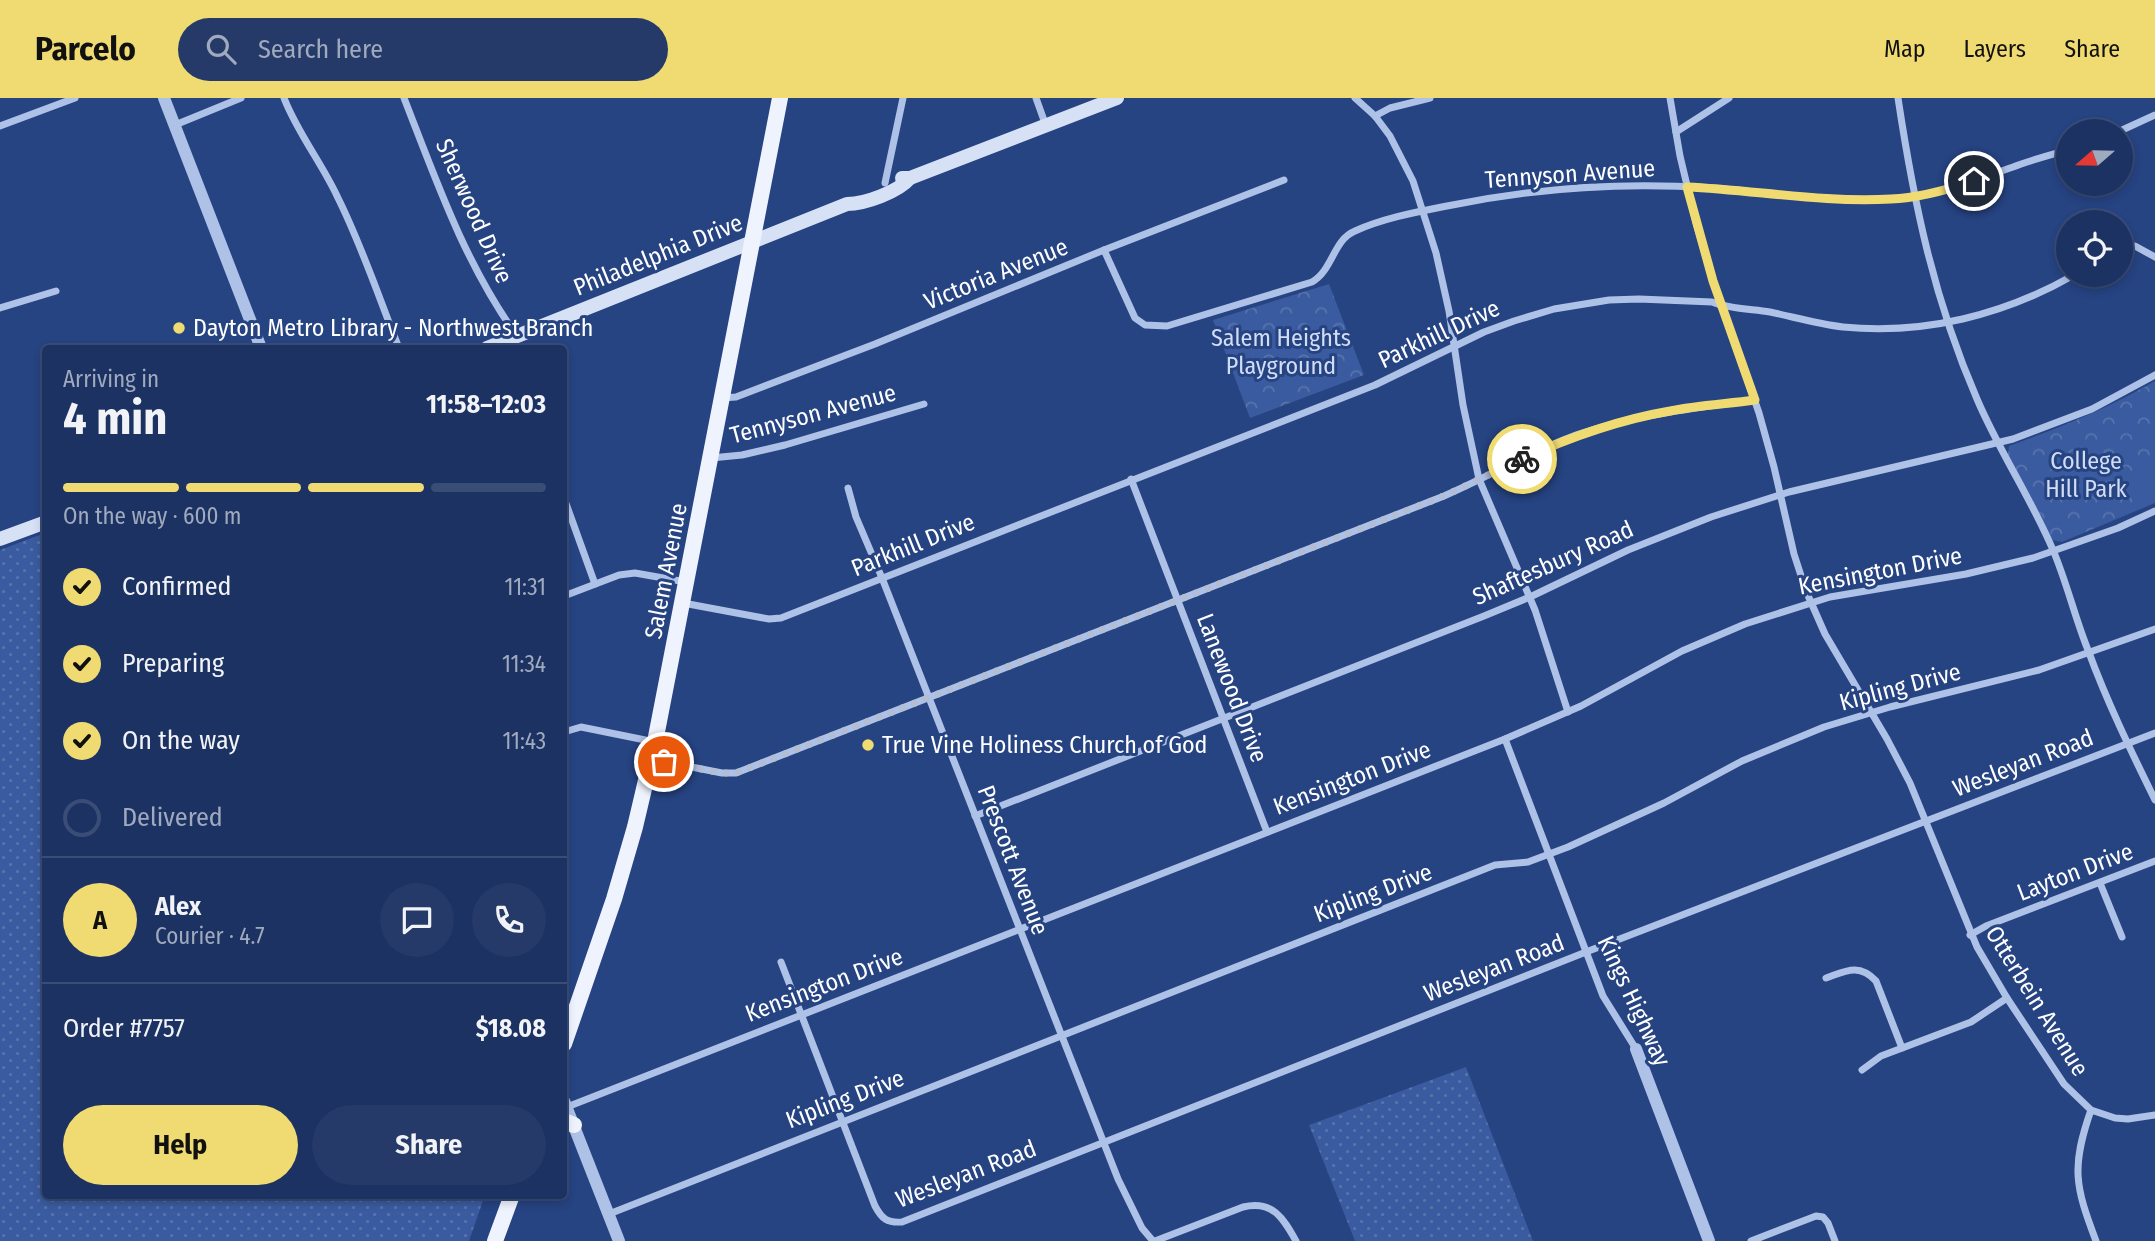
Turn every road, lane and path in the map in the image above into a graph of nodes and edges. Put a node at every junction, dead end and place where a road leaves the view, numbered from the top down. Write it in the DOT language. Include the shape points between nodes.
graph roads {
  1 [pos="75,98"];
  2 [pos="164,98"];
  3 [pos="242,98"];
  4 [pos="284,98"];
  5 [pos="404,98"];
  6 [pos="780,98"];
  7 [pos="903,98"];
  8 [pos="1036,98"];
  9 [pos="1117,98"];
  10 [pos="1355,98"];
  11 [pos="1430,98"];
  12 [pos="1670,98"];
  13 [pos="1730,98"];
  14 [pos="1898,98"];
  15 [pos="2155,115"];
  16 [pos="1375,116"];
  17 [pos="175,125"];
  18 [pos="2133,125"];
  19 [pos="1046,126"];
  20 [pos="0,127"];
  21 [pos="1676,132"];
  22 [pos="2056,154"];
  23 [pos="910,178"];
  24 [pos="1284,180"];
  25 [pos="885,183"];
  26 [pos="1687,187"];
  27 [pos="1914,196"];
  28 [pos="847,204"];
  29 [pos="1423,211"];
  30 [pos="753,242"];
  31 [pos="2133,246"];
  32 [pos="1104,250"];
  33 [pos="2155,257"];
  34 [pos="2056,284"];
  35 [pos="56,291"];
  36 [pos="1722,306"];
  37 [pos="0,308"];
  38 [pos="1947,322"];
  39 [pos="517,336"];
  40 [pos="260,345"];
  41 [pos="398,345"];
  42 [pos="494,345"];
  43 [pos="1455,347"];
  44 [pos="2155,375"];
  45 [pos="721,398"];
  46 [pos="1755,400"];
  47 [pos="924,404"];
  48 [pos="1997,443"];
  49 [pos="711,458"];
  50 [pos="1131,479"];
  51 [pos="1479,479"];
  52 [pos="848,488"];
  53 [pos="1780,495"];
  54 [pos="567,506"];
  55 [pos="2155,511"];
  56 [pos="42,523"];
  57 [pos="0,539"];
  58 [pos="2053,551"];
  59 [pos="882,578"];
  60 [pos="687,582"];
  61 [pos="595,584"];
  62 [pos="567,595"];
  63 [pos="1530,597"];
  64 [pos="1177,599"];
  65 [pos="682,603"];
  66 [pos="1811,603"];
  67 [pos="2155,629"];
  68 [pos="2089,654"];
  69 [pos="929,698"];
  70 [pos="1568,712"];
  71 [pos="1871,712"];
  72 [pos="1224,719"];
  73 [pos="567,731"];
  74 [pos="2155,733"];
  75 [pos="1505,739"];
  76 [pos="656,742"];
  77 [pos="2127,743"];
  78 [pos="652,759"];
  79 [pos="2155,800"];
  80 [pos="975,816"];
  81 [pos="1926,821"];
  82 [pos="1267,832"];
  83 [pos="1549,855"];
  84 [pos="2155,862"];
  85 [pos="2100,883"];
  86 [pos="1019,929"];
  87 [pos="1970,935"];
  88 [pos="2122,937"];
  89 [pos="1587,952"];
  90 [pos="781,962"];
  91 [pos="1826,978"];
  92 [pos="2007,998"];
  93 [pos="802,1015"];
  94 [pos="567,1027"];
  95 [pos="1061,1036"];
  96 [pos="1902,1048"];
  97 [pos="1636,1049"];
  98 [pos="1862,1070"];
  99 [pos="2091,1110"];
  100 [pos="567,1113"];
  101 [pos="2155,1115"];
  102 [pos="843,1121"];
  103 [pos="1104,1142"];
  104 [pos="511,1199"];
  105 [pos="609,1214"];
  106 [pos="495,1241"];
  107 [pos="619,1241"];
  108 [pos="1154,1241"];
  109 [pos="1296,1241"];
  110 [pos="1709,1241"];
  111 [pos="1751,1241"];
  112 [pos="1835,1241"];
  113 [pos="2096,1241"];
  1 -- 20 [label="street"];
  2 -- 17 [label="street"];
  3 -- 17 [label="street"];
  4 -- 41 [label="street" via="340,201"];
  5 -- 39 [label="street, Sherwood Drive" via="467,252"];
  6 -- 30 [label="main road, Salem Avenue"];
  7 -- 25 [label="street"];
  8 -- 19 [label="street"];
  9 -- 19 [label="main road, Philadelphia Drive"];
  10 -- 16 [label="street"];
  11 -- 16 [label="street"];
  12 -- 21 [label="street, Otterbein Avenue"];
  13 -- 21 [label="street"];
  14 -- 27 [label="street"];
  15 -- 18 [label="street"];
  16 -- 29 [label="street" via="1400,152"];
  17 -- 40 [label="street"];
  19 -- 23 [label="main road, Philadelphia Drive"];
  21 -- 26 [label="street, Otterbein Avenue"];
  22 -- 27 [label="street, Tennyson Avenue"];
  23 -- 25 [label="main road, Philadelphia Drive"];
  23 -- 28 [label="main road, Philadelphia Drive" via="903,186"];
  24 -- 32 [label="street, Victoria Avenue"];
  25 -- 28 [label="main road, Philadelphia Drive"];
  26 -- 27 [label="street, Tennyson Avenue" via="1863,199"];
  26 -- 29 [label="street, Tennyson Avenue" via="1536,191"];
  26 -- 36 [label="street, Otterbein Avenue"];
  27 -- 38 [label="street"];
  28 -- 30 [label="main road, Philadelphia Drive"];
  29 -- 32 [label="street, Tennyson Avenue" via="1349,234 1323,274 1312,282 1167,326 1145,325 1135,318"];
  29 -- 43 [label="street"];
  30 -- 39 [label="main road, Philadelphia Drive"];
  30 -- 45 [label="main road, Salem Avenue"];
  31 -- 33 [label="street"];
  32 -- 45 [label="street, Victoria Avenue" via="864,349 736,397"];
  34 -- 38 [label="street, Parkhill Drive" via="2020,301"];
  35 -- 37 [label="street"];
  36 -- 38 [label="street, Parkhill Drive" via="1864,328"];
  36 -- 43 [label="street, Parkhill Drive" via="1666,299 1585,303 1514,321"];
  36 -- 46 [label="street, Otterbein Avenue"];
  38 -- 48 [label="street"];
  39 -- 42 [label="main road, Philadelphia Drive"];
  43 -- 50 [label="street, Parkhill Drive" via="1375,385"];
  43 -- 51 [label="street"];
  44 -- 48 [label="street, Shaftesbury Road" via="2092,410"];
  45 -- 49 [label="main road, Salem Avenue"];
  46 -- 51 [label="street" via="1672,410 1610,424"];
  46 -- 53 [label="street, Otterbein Avenue"];
  47 -- 49 [label="street, Tennyson Avenue" via="785,445"];
  48 -- 53 [label="street, Shaftesbury Road"];
  48 -- 58 [label="street"];
  49 -- 60 [label="main road, Salem Avenue"];
  50 -- 59 [label="street, Parkhill Drive"];
  50 -- 64 [label="street, Lanewood Drive"];
  51 -- 63 [label="street"];
  51 -- 64 [label="street"];
  52 -- 59 [label="street, Prescott Avenue"];
  53 -- 63 [label="street, Shaftesbury Road" via="1628,550"];
  53 -- 66 [label="street, Otterbein Avenue"];
  54 -- 61 [label="street"];
  55 -- 58 [label="street, Kensington Drive"];
  56 -- 57 [label="main road"];
  58 -- 66 [label="street, Kensington Drive" via="1966,574"];
  58 -- 68 [label="street"];
  59 -- 65 [label="street, Parkhill Drive" via="775,619"];
  59 -- 69 [label="street, Prescott Avenue"];
  60 -- 61 [label="street" via="635,573"];
  60 -- 65 [label="main road, Salem Avenue"];
  61 -- 62 [label="street"];
  63 -- 70 [label="street"];
  63 -- 72 [label="street, Shaftesbury Road"];
  64 -- 69 [label="street"];
  64 -- 72 [label="street, Lanewood Drive"];
  65 -- 76 [label="main road, Salem Avenue"];
  66 -- 70 [label="street, Kensington Drive" via="1701,642"];
  66 -- 71 [label="street, Otterbein Avenue" via="1836,656"];
  67 -- 68 [label="street, Kipling Drive"];
  68 -- 71 [label="street, Kipling Drive" via="1998,682"];
  68 -- 77 [label="street"];
  69 -- 78 [label="street" via="733,774"];
  69 -- 80 [label="street, Prescott Avenue"];
  70 -- 75 [label="street, Kensington Drive"];
  71 -- 81 [label="street, Otterbein Avenue"];
  71 -- 83 [label="street, Kipling Drive" via="1761,751 1654,808"];
  72 -- 80 [label="street, Shaftesbury Road"];
  72 -- 82 [label="street, Lanewood Drive"];
  73 -- 76 [label="street" via="581,727"];
  74 -- 77 [label="street, Wesleyan Road"];
  75 -- 82 [label="street, Kensington Drive"];
  75 -- 83 [label="street, Kings Highway"];
  76 -- 78 [label="main road, Salem Avenue"];
  77 -- 79 [label="street"];
  77 -- 81 [label="street, Wesleyan Road"];
  78 -- 94 [label="main road, Salem Avenue" via="614,899"];
  80 -- 86 [label="street, Prescott Avenue"];
  81 -- 87 [label="street, Otterbein Avenue"];
  81 -- 89 [label="street, Wesleyan Road"];
  82 -- 86 [label="street, Kensington Drive"];
  83 -- 89 [label="street, Kings Highway"];
  83 -- 95 [label="street, Kipling Drive" via="1495,865"];
  84 -- 85 [label="street, Layton Drive"];
  85 -- 87 [label="street, Layton Drive"];
  85 -- 88 [label="street"];
  86 -- 93 [label="street, Kensington Drive"];
  86 -- 95 [label="street, Prescott Avenue"];
  87 -- 92 [label="street, Otterbein Avenue"];
  89 -- 97 [label="street, Kings Highway" via="1609,1008"];
  89 -- 103 [label="street, Wesleyan Road"];
  90 -- 93 [label="street"];
  91 -- 96 [label="street" via="1853,969 1872,977"];
  92 -- 96 [label="street" via="1971,1022"];
  92 -- 99 [label="street, Otterbein Avenue" via="2064,1084"];
  93 -- 100 [label="street, Kensington Drive"];
  93 -- 102 [label="street"];
  95 -- 102 [label="street, Kipling Drive"];
  95 -- 103 [label="street, Prescott Avenue"];
  96 -- 98 [label="street"];
  97 -- 110 [label="street, Kings Highway"];
  99 -- 101 [label="street, Otterbein Avenue" via="2115,1118"];
  99 -- 113 [label="street" via="2079,1149 2077,1175"];
  100 -- 105 [label="street"];
  102 -- 103 [label="street, Wesleyan Road" via="874,1206 887,1222 902,1222"];
  102 -- 105 [label="street, Kipling Drive"];
  103 -- 108 [label="street, Prescott Avenue" via="1137,1218"];
  104 -- 106 [label="main road"];
  105 -- 107 [label="street"];
  108 -- 109 [label="street" via="1254,1205 1269,1208 1283,1219"];
  111 -- 112 [label="street" via="1816,1216 1828,1223"];
}
